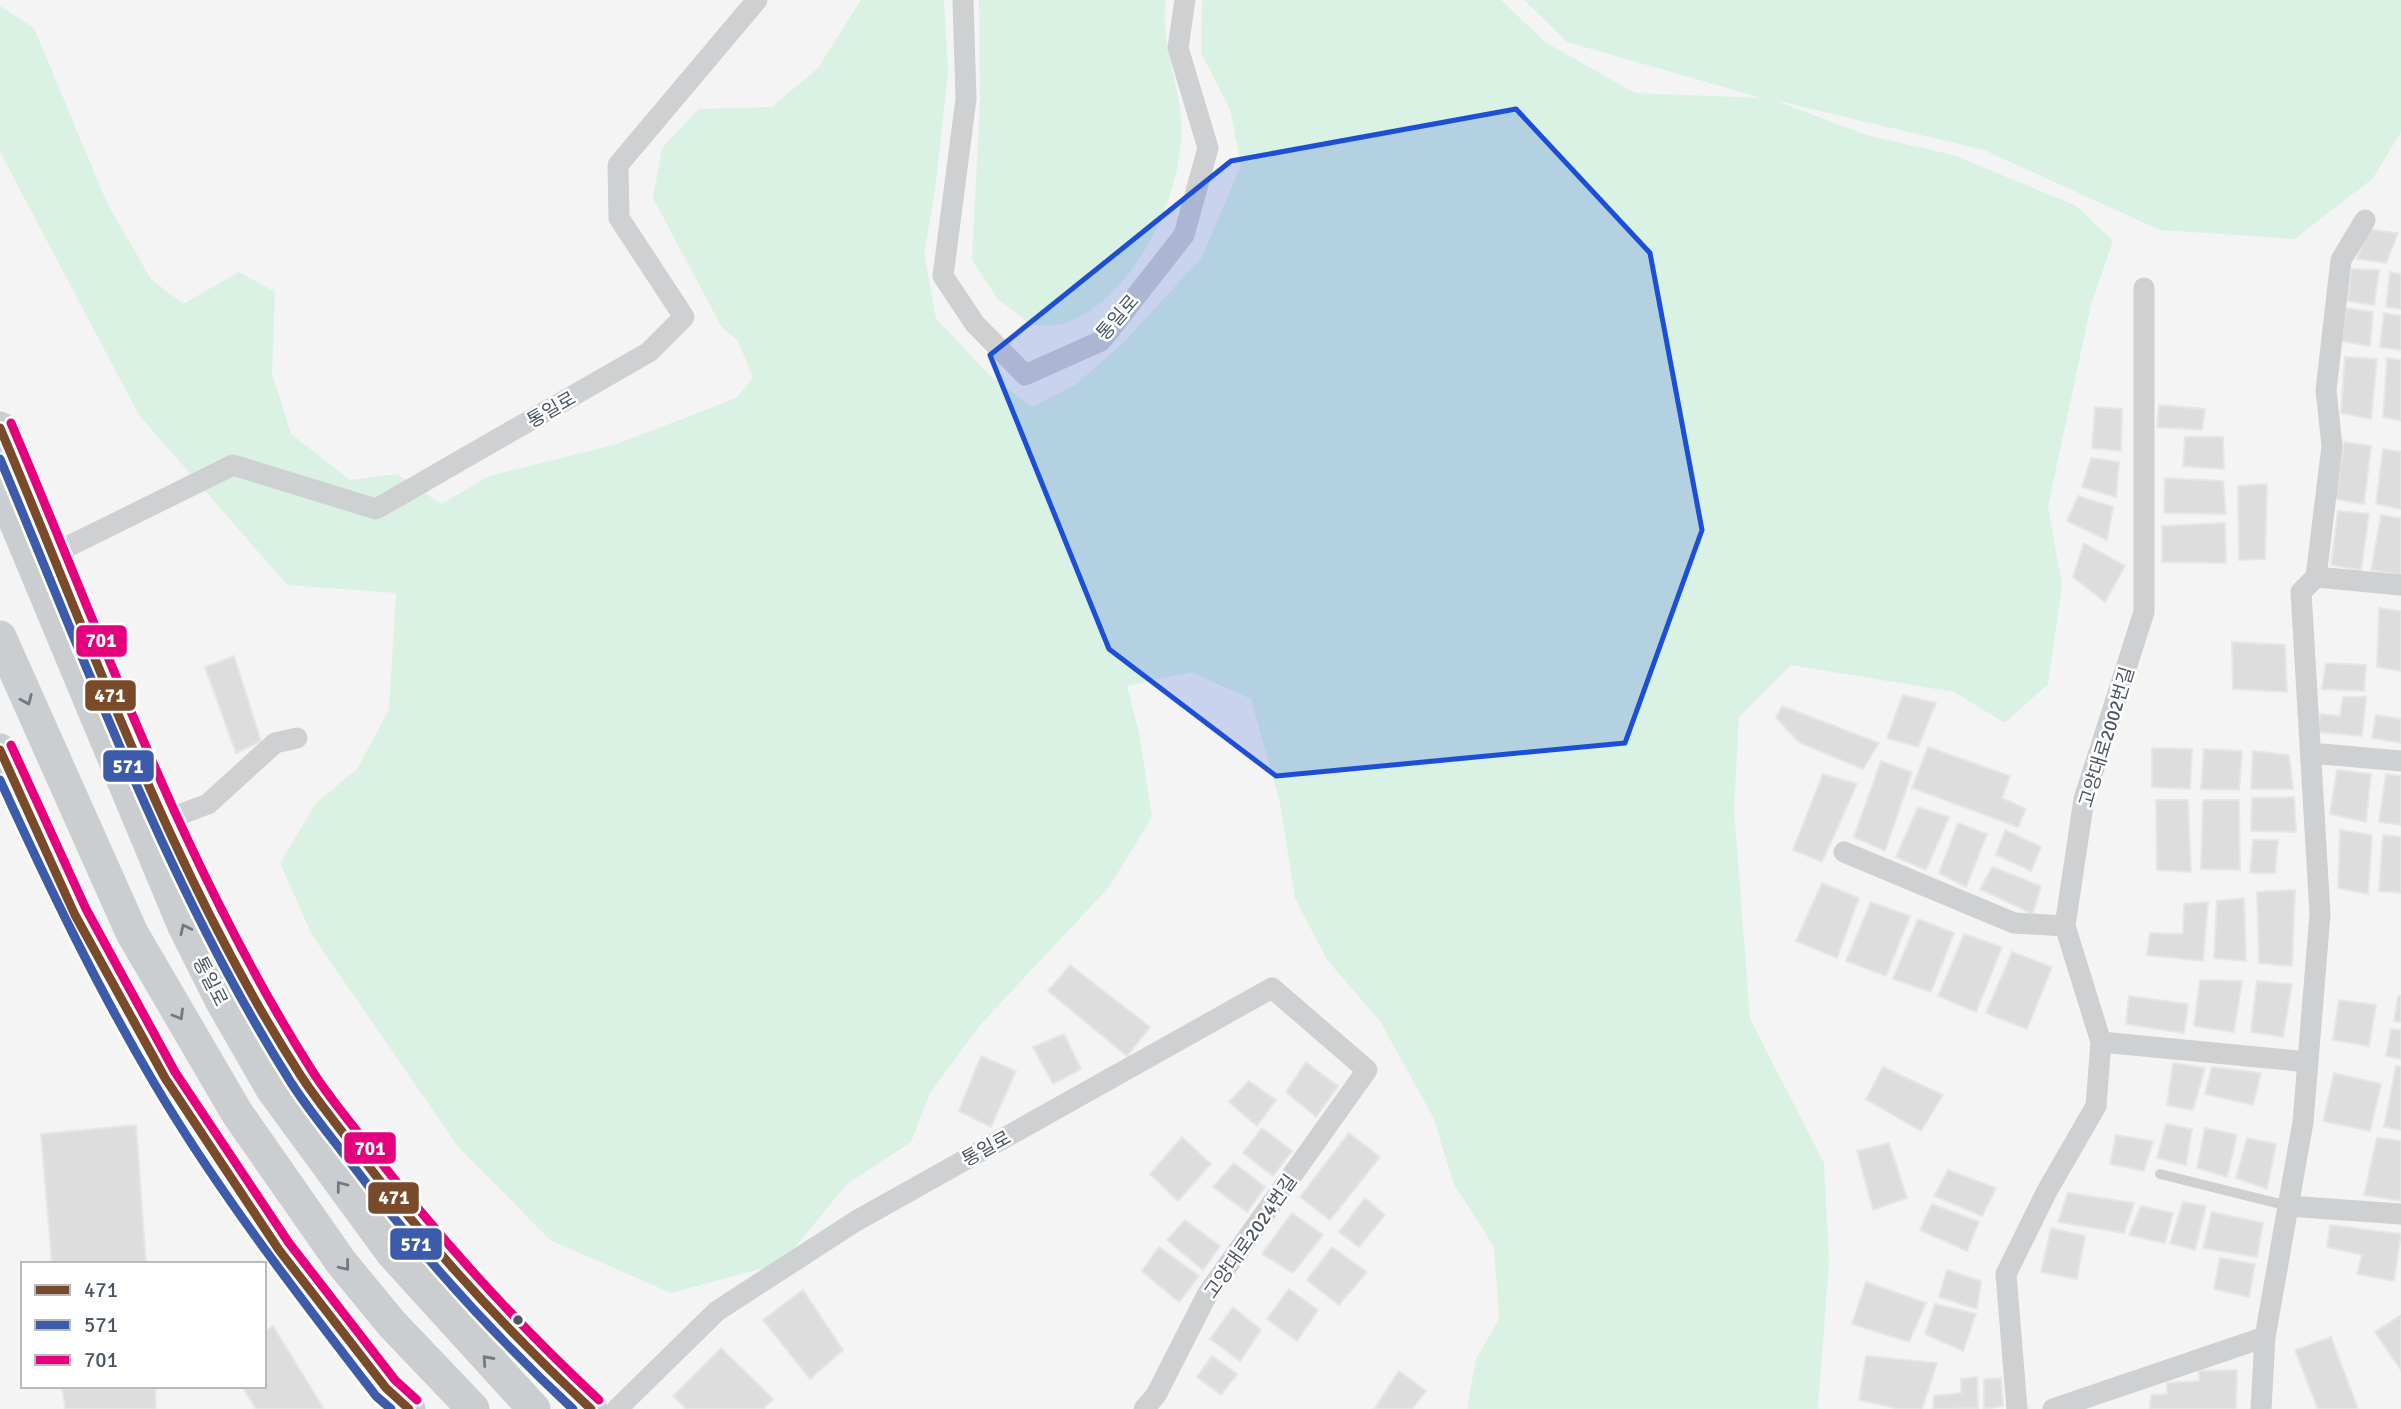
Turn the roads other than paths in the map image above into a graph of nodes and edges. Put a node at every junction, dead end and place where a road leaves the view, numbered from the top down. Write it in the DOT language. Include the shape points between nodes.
graph roads {
  1 [pos="757,0"];
  2 [pos="963,0"];
  3 [pos="1185,0"];
  4 [pos="2365,220"];
  5 [pos="2144,288"];
  6 [pos="0,428"];
  7 [pos="0,485"];
  8 [pos="55,553"];
  9 [pos="2316,578"];
  10 [pos="2401,585"];
  11 [pos="0,637"];
  12 [pos="296,738"];
  13 [pos="0,750"];
  14 [pos="2311,753"];
  15 [pos="2401,761"];
  16 [pos="165,820"];
  17 [pos="1844,852"];
  18 [pos="2066,926"];
  19 [pos="2101,1042"];
  20 [pos="2308,1062"];
  21 [pos="1367,1070"];
  22 [pos="2160,1174"];
  23 [pos="2288,1206"];
  24 [pos="2401,1214"];
  25 [pos="2265,1337"];
  26 [pos="409,1409"];
  27 [pos="473,1409"];
  28 [pos="534,1409"];
  29 [pos="591,1409"];
  30 [pos="617,1409"];
  31 [pos="1144,1409"];
  32 [pos="2017,1409"];
  33 [pos="2053,1409"];
  34 [pos="2261,1409"];
  1 -- 8 [label="street, 통일로" via="618,164 620,218 684,317 649,352 376,509 233,465"];
  2 -- 3 [label="street, 통일로" via="966,99 943,276 975,324 1025,375 1101,341 1184,235 1208,148 1178,48"];
  4 -- 9 [label="street" via="2341,260 2326,390 2332,446"];
  5 -- 18 [label="street, 고양대로2002번길" via="2144,612 2084,799"];
  6 -- 8 [label="main road"];
  28 -- 7 [label="main road, 통일로, one-way" via="392,1253 272,1088 222,1002 183,924"];
  8 -- 16 [label="main road"];
  9 -- 10 [label="street"];
  9 -- 14 [label="street" via="2301,592"];
  11 -- 27 [label="main road, one-way" via="132,933 237,1113 341,1262"];
  12 -- 16 [label="street" via="275,743 208,804"];
  13 -- 26 [label="main road" via="75,915 165,1077 279,1250 386,1388"];
  14 -- 15 [label="street"];
  14 -- 20 [label="street" via="2320,914"];
  16 -- 29 [label="main road" via="216,928 302,1077 410,1223 536,1359"];
  17 -- 18 [label="street" via="2014,923"];
  18 -- 19 [label="street, 고양대로2002번길"];
  19 -- 20 [label="street"];
  19 -- 32 [label="street, 고양대로2002번길" via="2096,1106 2006,1275"];
  20 -- 23 [label="street"];
  21 -- 30 [label="street, 통일로" via="1272,988 833,1236 717,1311"];
  21 -- 31 [label="street, 고양대로2024번길" via="1208,1293 1156,1395"];
  22 -- 23 [label="lane"];
  23 -- 24 [label="street"];
  23 -- 25 [label="street"];
  25 -- 33 [label="street"];
  25 -- 34 [label="street"];
}
